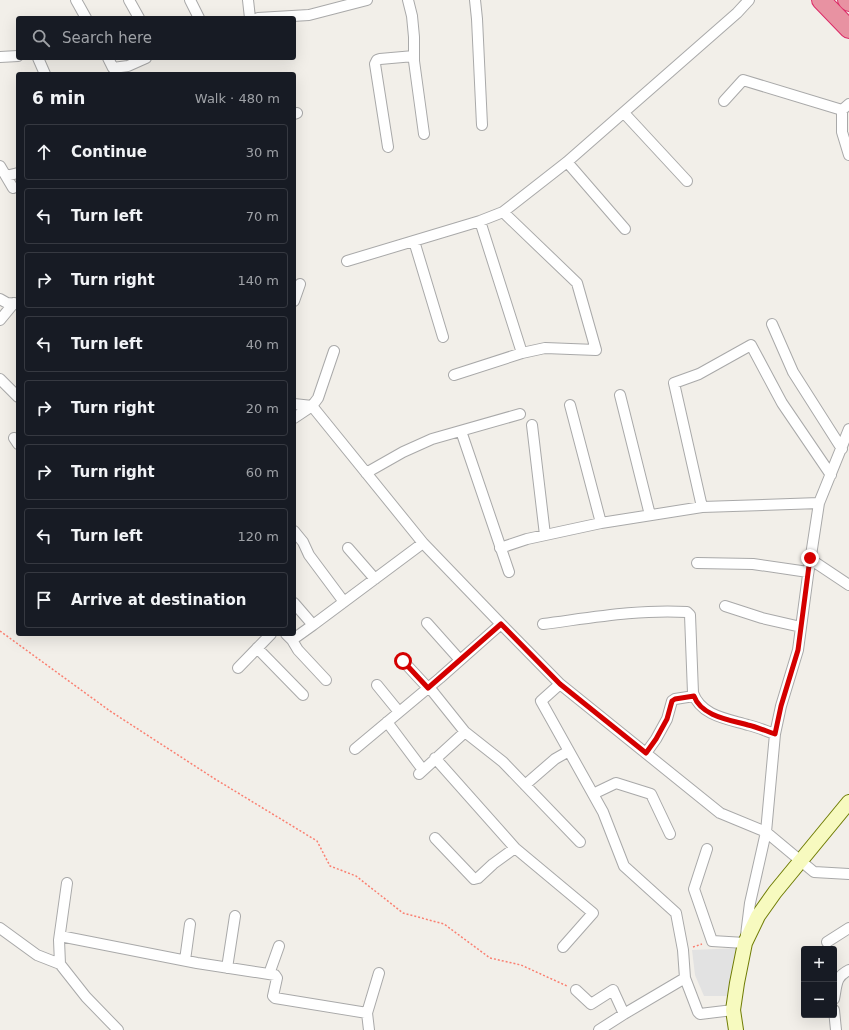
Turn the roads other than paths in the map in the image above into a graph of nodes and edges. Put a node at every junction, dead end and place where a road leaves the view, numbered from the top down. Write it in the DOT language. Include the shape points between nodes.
graph roads {
  1 [pos="76,0"];
  2 [pos="129,0"];
  3 [pos="190,0"];
  4 [pos="248,0"];
  5 [pos="368,0"];
  6 [pos="408,0"];
  7 [pos="475,0"];
  8 [pos="749,0"];
  9 [pos="821,0"];
  10 [pos="847,0"];
  11 [pos="849,2"];
  12 [pos="85,16"];
  13 [pos="138,16"];
  14 [pos="198,16"];
  15 [pos="250,16"];
  16 [pos="292,16"];
  17 [pos="849,29"];
  18 [pos="16,56"];
  19 [pos="414,56"];
  20 [pos="0,57"];
  21 [pos="39,60"];
  22 [pos="109,60"];
  23 [pos="143,60"];
  24 [pos="129,70"];
  25 [pos="44,72"];
  26 [pos="724,101"];
  27 [pos="846,107"];
  28 [pos="624,113"];
  29 [pos="482,124"];
  30 [pos="424,134"];
  31 [pos="388,147"];
  32 [pos="849,155"];
  33 [pos="568,162"];
  34 [pos="0,166"];
  35 [pos="16,174"];
  36 [pos="6,176"];
  37 [pos="688,181"];
  38 [pos="13,188"];
  39 [pos="503,212"];
  40 [pos="480,220"];
  41 [pos="624,229"];
  42 [pos="414,241"];
  43 [pos="347,261"];
  44 [pos="300,284"];
  45 [pos="296,295"];
  46 [pos="0,299"];
  47 [pos="16,304"];
  48 [pos="0,320"];
  49 [pos="772,324"];
  50 [pos="443,337"];
  51 [pos="334,351"];
  52 [pos="522,353"];
  53 [pos="454,375"];
  54 [pos="0,379"];
  55 [pos="16,395"];
  56 [pos="620,395"];
  57 [pos="296,404"];
  58 [pos="570,405"];
  59 [pos="312,406"];
  60 [pos="520,414"];
  61 [pos="296,417"];
  62 [pos="532,426"];
  63 [pos="849,428"];
  64 [pos="461,431"];
  65 [pos="842,449"];
  66 [pos="366,473"];
  67 [pos="831,475"];
  68 [pos="819,503"];
  69 [pos="702,507"];
  70 [pos="650,515"];
  71 [pos="601,523"];
  72 [pos="296,534"];
  73 [pos="545,535"];
  74 [pos="423,543"];
  75 [pos="348,548"];
  76 [pos="500,548"];
  77 [pos="810,558"];
  78 [pos="697,563"];
  79 [pos="509,572"];
  80 [pos="808,572"];
  81 [pos="375,579"];
  82 [pos="849,585"];
  83 [pos="344,602"];
  84 [pos="296,605"];
  85 [pos="725,606"];
  86 [pos="427,623"];
  87 [pos="501,624"];
  88 [pos="543,624"];
  89 [pos="313,625"];
  90 [pos="801,627"];
  91 [pos="296,634"];
  92 [pos="269,636"];
  93 [pos="289,637"];
  94 [pos="257,648"];
  95 [pos="460,660"];
  96 [pos="403,661"];
  97 [pos="238,668"];
  98 [pos="326,680"];
  99 [pos="560,684"];
  100 [pos="377,685"];
  101 [pos="428,688"];
  102 [pos="303,695"];
  103 [pos="694,696"];
  104 [pos="399,712"];
  105 [pos="387,722"];
  106 [pos="465,732"];
  107 [pos="775,734"];
  108 [pos="355,749"];
  109 [pos="569,751"];
  110 [pos="646,753"];
  111 [pos="435,758"];
  112 [pos="525,785"];
  113 [pos="593,794"];
  114 [pos="849,802"];
  115 [pos="766,832"];
  116 [pos="670,834"];
  117 [pos="435,838"];
  118 [pos="580,842"];
  119 [pos="515,848"];
  120 [pos="707,849"];
  121 [pos="800,860"];
  122 [pos="849,874"];
  123 [pos="67,883"];
  124 [pos="235,916"];
  125 [pos="190,924"];
  126 [pos="0,928"];
  127 [pos="849,928"];
  128 [pos="60,936"];
  129 [pos="827,942"];
  130 [pos="745,943"];
  131 [pos="279,946"];
  132 [pos="563,947"];
  133 [pos="185,960"];
  134 [pos="60,964"];
  135 [pos="227,968"];
  136 [pos="849,970"];
  137 [pos="379,973"];
  138 [pos="269,974"];
  139 [pos="685,978"];
  140 [pos="837,985"];
  141 [pos="576,990"];
  142 [pos="733,1010"];
  143 [pos="367,1013"];
  144 [pos="624,1014"];
  145 [pos="835,1018"];
  146 [pos="118,1030"];
  147 [pos="369,1030"];
  148 [pos="600,1030"];
  149 [pos="736,1030"];
  150 [pos="836,1030"];
  1 -- 12 [label="street"];
  2 -- 13 [label="street"];
  3 -- 14 [label="street"];
  4 -- 15 [label="street"];
  5 -- 16 [label="street" via="309,15"];
  6 -- 19 [label="street" via="412,16"];
  7 -- 29 [label="street"];
  8 -- 28 [label="street"];
  9 -- 17 [label="highway"];
  10 -- 11 [label="highway"];
  18 -- 20 [label="street"];
  19 -- 30 [label="street"];
  19 -- 31 [label="street" via="377,60"];
  21 -- 25 [label="street"];
  22 -- 24 [label="street" via="113,68"];
  23 -- 24 [label="street"];
  26 -- 27 [label="street" via="743,80"];
  27 -- 32 [label="street" via="842,132"];
  28 -- 33 [label="street"];
  28 -- 37 [label="street"];
  33 -- 39 [label="street"];
  33 -- 41 [label="street"];
  34 -- 36 [label="street"];
  35 -- 36 [label="street"];
  36 -- 38 [label="street"];
  39 -- 40 [label="street"];
  39 -- 52 [label="street" via="576,283 596,350 545,348"];
  40 -- 42 [label="street"];
  40 -- 52 [label="street"];
  42 -- 43 [label="street"];
  42 -- 50 [label="street"];
  44 -- 45 [label="street"];
  46 -- 47 [label="street"];
  47 -- 48 [label="street"];
  49 -- 65 [label="street" via="792,372"];
  51 -- 59 [label="street" via="318,398"];
  52 -- 53 [label="street"];
  54 -- 55 [label="street"];
  56 -- 70 [label="street"];
  57 -- 59 [label="street"];
  58 -- 71 [label="street"];
  59 -- 61 [label="street"];
  59 -- 66 [label="street"];
  60 -- 64 [label="street"];
  62 -- 73 [label="street"];
  63 -- 65 [label="street"];
  64 -- 66 [label="street" via="432,439"];
  64 -- 76 [label="street"];
  65 -- 67 [label="street"];
  66 -- 74 [label="street"];
  67 -- 68 [label="street"];
  67 -- 69 [label="street" via="782,403 751,345 699,374 674,383"];
  68 -- 69 [label="street"];
  68 -- 77 [label="street"];
  69 -- 70 [label="street"];
  70 -- 71 [label="street"];
  71 -- 73 [label="street"];
  72 -- 83 [label="street" via="308,555"];
  73 -- 76 [label="street"];
  74 -- 81 [label="street"];
  74 -- 87 [label="street"];
  75 -- 81 [label="street"];
  76 -- 79 [label="street"];
  77 -- 80 [label="street"];
  77 -- 82 [label="street"];
  78 -- 80 [label="street" via="753,564"];
  80 -- 90 [label="street"];
  81 -- 83 [label="street"];
  83 -- 89 [label="street"];
  84 -- 89 [label="street"];
  85 -- 90 [label="street"];
  86 -- 95 [label="street"];
  87 -- 95 [label="street"];
  87 -- 99 [label="street"];
  88 -- 103 [label="street" via="618,615 687,612 690,615"];
  89 -- 91 [label="street"];
  90 -- 107 [label="street" via="798,650"];
  92 -- 94 [label="street"];
  93 -- 98 [label="street"];
  94 -- 97 [label="street"];
  94 -- 102 [label="street"];
  95 -- 101 [label="street"];
  96 -- 101 [label="street"];
  99 -- 109 [label="street" via="541,701"];
  99 -- 110 [label="street"];
  100 -- 104 [label="street"];
  101 -- 104 [label="street"];
  101 -- 106 [label="street"];
  103 -- 107 [label="street" via="706,710 721,718"];
  103 -- 110 [label="street" via="672,701 667,719"];
  104 -- 105 [label="street"];
  105 -- 108 [label="street"];
  105 -- 111 [label="street" via="421,772"];
  106 -- 111 [label="street"];
  106 -- 112 [label="street" via="503,762"];
  107 -- 115 [label="street"];
  109 -- 112 [label="street" via="555,759"];
  109 -- 113 [label="street"];
  110 -- 115 [label="street" via="720,814"];
  111 -- 119 [label="street"];
  112 -- 118 [label="street"];
  113 -- 116 [label="street" via="616,783 651,794"];
  113 -- 139 [label="street" via="603,812 624,866 676,913 684,950"];
  114 -- 121 [label="main road"];
  115 -- 121 [label="street"];
  115 -- 130 [label="street" via="750,903"];
  117 -- 119 [label="street" via="474,879"];
  119 -- 132 [label="street" via="593,913"];
  120 -- 130 [label="street" via="694,890 712,941"];
  121 -- 122 [label="street" via="814,872"];
  121 -- 130 [label="main road" via="763,910"];
  123 -- 128 [label="street"];
  124 -- 135 [label="street"];
  125 -- 133 [label="street"];
  126 -- 134 [label="street" via="37,955"];
  127 -- 129 [label="street"];
  128 -- 133 [label="street"];
  128 -- 134 [label="street"];
  130 -- 142 [label="main road"];
  131 -- 138 [label="street"];
  133 -- 135 [label="street"];
  134 -- 146 [label="street" via="86,997"];
  135 -- 138 [label="street"];
  136 -- 140 [label="street" via="841,974"];
  137 -- 143 [label="street"];
  138 -- 143 [label="street" via="277,978 273,996 275,998"];
  139 -- 142 [label="street" via="700,1014"];
  139 -- 144 [label="street"];
  141 -- 144 [label="street" via="591,1004 613,990"];
  142 -- 149 [label="main road"];
  143 -- 147 [label="street"];
  144 -- 148 [label="street"];
  145 -- 150 [label="street"];
}
